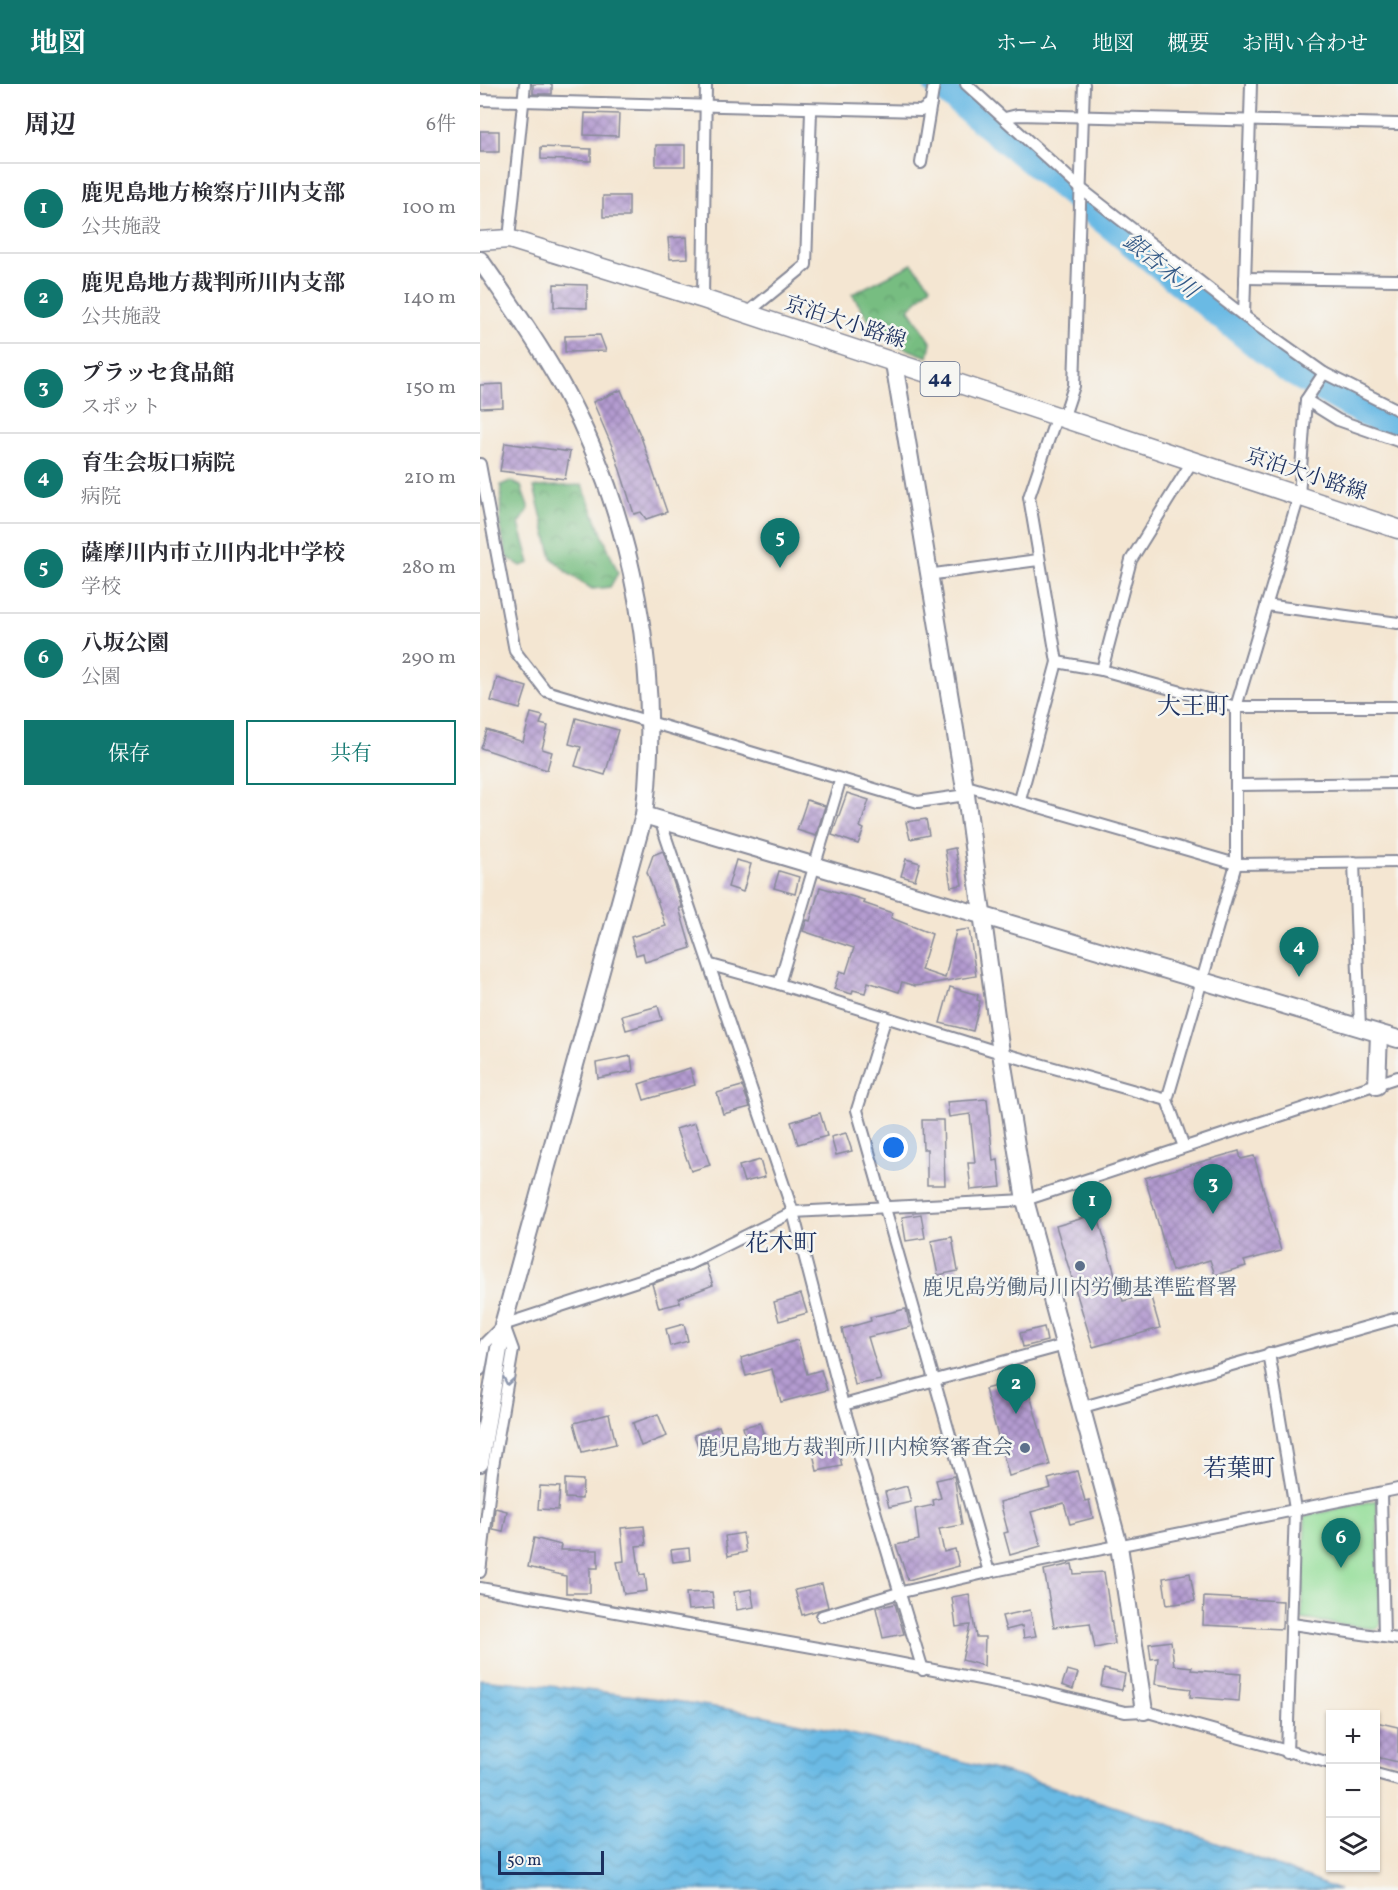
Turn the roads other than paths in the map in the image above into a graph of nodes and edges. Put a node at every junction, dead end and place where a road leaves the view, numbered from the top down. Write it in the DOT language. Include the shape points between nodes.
graph roads {
  1 [pos="525,84"];
  2 [pos="706,84"];
  3 [pos="966,84"];
  4 [pos="1084,84"];
  5 [pos="1251,84"];
  6 [pos="933,94"];
  7 [pos="480,100"];
  8 [pos="524,100"];
  9 [pos="706,107"];
  10 [pos="811,110"];
  11 [pos="1083,117"];
  12 [pos="1005,118"];
  13 [pos="1250,119"];
  14 [pos="1398,124"];
  15 [pos="921,163"];
  16 [pos="1080,192"];
  17 [pos="509,239"];
  18 [pos="480,241"];
  19 [pos="480,260"];
  20 [pos="1245,278"];
  21 [pos="1398,280"];
  22 [pos="703,300"];
  23 [pos="746,314"];
  24 [pos="1244,316"];
  25 [pos="894,363"];
  26 [pos="1322,374"];
  27 [pos="1307,398"];
  28 [pos="1398,410"];
  29 [pos="1060,418"];
  30 [pos="1398,441"];
  31 [pos="1193,460"];
  32 [pos="480,464"];
  33 [pos="1299,496"];
  34 [pos="1398,529"];
  35 [pos="1038,561"];
  36 [pos="927,575"];
  37 [pos="1266,605"];
  38 [pos="1398,623"];
  39 [pos="1057,662"];
  40 [pos="1102,670"];
  41 [pos="1398,706"];
  42 [pos="1236,707"];
  43 [pos="649,722"];
  44 [pos="840,781"];
  45 [pos="1398,783"];
  46 [pos="1237,785"];
  47 [pos="964,790"];
  48 [pos="1020,800"];
  49 [pos="652,818"];
  50 [pos="1354,862"];
  51 [pos="1398,862"];
  52 [pos="1236,864"];
  53 [pos="816,866"];
  54 [pos="982,917"];
  55 [pos="711,965"];
  56 [pos="1203,982"];
  57 [pos="779,984"];
  58 [pos="886,1017"];
  59 [pos="1360,1028"];
  60 [pos="1379,1034"];
  61 [pos="1398,1039"];
  62 [pos="1001,1053"];
  63 [pos="1398,1077"];
  64 [pos="1378,1085"];
  65 [pos="1167,1100"];
  66 [pos="1184,1148"];
  67 [pos="1025,1200"];
  68 [pos="884,1206"];
  69 [pos="793,1212"];
  70 [pos="1398,1318"];
  71 [pos="503,1325"];
  72 [pos="1065,1345"];
  73 [pos="1269,1353"];
  74 [pos="480,1370"];
  75 [pos="935,1379"];
  76 [pos="843,1405"];
  77 [pos="1083,1407"];
  78 [pos="480,1463"];
  79 [pos="1398,1489"];
  80 [pos="1381,1492"];
  81 [pos="1296,1509"];
  82 [pos="1119,1546"];
  83 [pos="480,1572"];
  84 [pos="989,1572"];
  85 [pos="480,1588"];
  86 [pos="902,1592"];
  87 [pos="822,1616"];
  88 [pos="1292,1624"];
  89 [pos="1384,1637"];
  90 [pos="1398,1639"];
  91 [pos="923,1670"];
  92 [pos="1144,1711"];
  93 [pos="1287,1753"];
  94 [pos="1326,1762"];
  95 [pos="1380,1775"];
  96 [pos="1398,1780"];
  1 -- 8 [label="street"];
  2 -- 9 [label="street"];
  3 -- 12 [label="street"];
  4 -- 11 [label="street"];
  5 -- 13 [label="street"];
  6 -- 10 [label="street" via="921,111"];
  6 -- 15 [label="street"];
  7 -- 8 [label="street"];
  8 -- 9 [label="street"];
  8 -- 17 [label="street"];
  9 -- 10 [label="street"];
  9 -- 22 [label="street"];
  10 -- 23 [label="street" via="806,265"];
  11 -- 12 [label="street"];
  11 -- 13 [label="street"];
  11 -- 16 [label="street"];
  12 -- 16 [label="street"];
  13 -- 14 [label="street"];
  13 -- 20 [label="street"];
  16 -- 24 [label="street"];
  16 -- 29 [label="street" via="1074,386"];
  17 -- 18 [label="main road, 京泊大小路線 / 44"];
  17 -- 22 [label="main road, 京泊大小路線 / 44"];
  19 -- 43 [label="street" via="557,377 597,461 630,564 642,636"];
  20 -- 21 [label="street"];
  20 -- 24 [label="street"];
  22 -- 23 [label="main road, 京泊大小路線 / 44"];
  23 -- 25 [label="main road, 京泊大小路線 / 44"];
  24 -- 26 [label="street"];
  25 -- 29 [label="main road, 京泊大小路線 / 44"];
  25 -- 36 [label="street"];
  26 -- 27 [label="street"];
  26 -- 28 [label="street"];
  27 -- 30 [label="street" via="1338,420"];
  27 -- 33 [label="street"];
  29 -- 31 [label="main road, 京泊大小路線 / 44"];
  29 -- 35 [label="street" via="1029,497"];
  31 -- 33 [label="main road, 京泊大小路線 / 44"];
  31 -- 40 [label="street" via="1131,561"];
  32 -- 43 [label="street" via="515,651 546,691"];
  33 -- 34 [label="main road, 京泊大小路線 / 44"];
  33 -- 37 [label="street"];
  35 -- 36 [label="street"];
  35 -- 39 [label="street"];
  36 -- 47 [label="street"];
  37 -- 38 [label="street"];
  37 -- 42 [label="street"];
  39 -- 40 [label="street"];
  39 -- 48 [label="street"];
  40 -- 42 [label="street"];
  41 -- 42 [label="street"];
  42 -- 46 [label="street"];
  43 -- 44 [label="street"];
  43 -- 49 [label="street" via="648,787"];
  44 -- 47 [label="street" via="918,802"];
  44 -- 53 [label="street"];
  45 -- 46 [label="street"];
  46 -- 52 [label="street"];
  47 -- 48 [label="street"];
  47 -- 54 [label="street"];
  48 -- 52 [label="street"];
  49 -- 53 [label="street"];
  49 -- 55 [label="street"];
  49 -- 71 [label="street"];
  50 -- 51 [label="street"];
  50 -- 52 [label="street"];
  50 -- 59 [label="street"];
  52 -- 56 [label="street"];
  53 -- 54 [label="street"];
  53 -- 57 [label="street"];
  54 -- 56 [label="street"];
  54 -- 62 [label="street"];
  55 -- 57 [label="street"];
  55 -- 69 [label="street"];
  56 -- 59 [label="street"];
  56 -- 65 [label="street"];
  57 -- 58 [label="street"];
  58 -- 62 [label="street"];
  58 -- 68 [label="street" via="857,1110"];
  59 -- 60 [label="street"];
  60 -- 61 [label="street"];
  60 -- 64 [label="street"];
  62 -- 65 [label="street"];
  62 -- 67 [label="street"];
  63 -- 64 [label="street"];
  64 -- 66 [label="street"];
  65 -- 66 [label="street"];
  66 -- 67 [label="street"];
  67 -- 68 [label="street"];
  67 -- 72 [label="street"];
  68 -- 69 [label="street"];
  68 -- 75 [label="street"];
  69 -- 71 [label="street" via="689,1264"];
  69 -- 76 [label="street"];
  70 -- 73 [label="street"];
  71 -- 74 [label="street" via="485,1343"];
  71 -- 78 [label="street"];
  71 -- 83 [label="street, one-way" via="513,1350"];
  72 -- 75 [label="street"];
  72 -- 77 [label="street"];
  73 -- 77 [label="street"];
  73 -- 81 [label="street"];
  75 -- 76 [label="street"];
  75 -- 84 [label="street"];
  76 -- 86 [label="street"];
  77 -- 82 [label="street"];
  79 -- 80 [label="street"];
  80 -- 81 [label="street"];
  80 -- 89 [label="street"];
  81 -- 82 [label="street"];
  81 -- 88 [label="street"];
  82 -- 84 [label="street"];
  82 -- 92 [label="street"];
  84 -- 86 [label="street"];
  85 -- 91 [label="street" via="746,1634"];
  86 -- 87 [label="street"];
  86 -- 91 [label="street"];
  88 -- 89 [label="street"];
  88 -- 93 [label="street"];
  89 -- 90 [label="street"];
  91 -- 92 [label="street" via="1031,1689 1125,1712"];
  92 -- 93 [label="street"];
  93 -- 94 [label="street"];
  95 -- 96 [label="street"];
}
